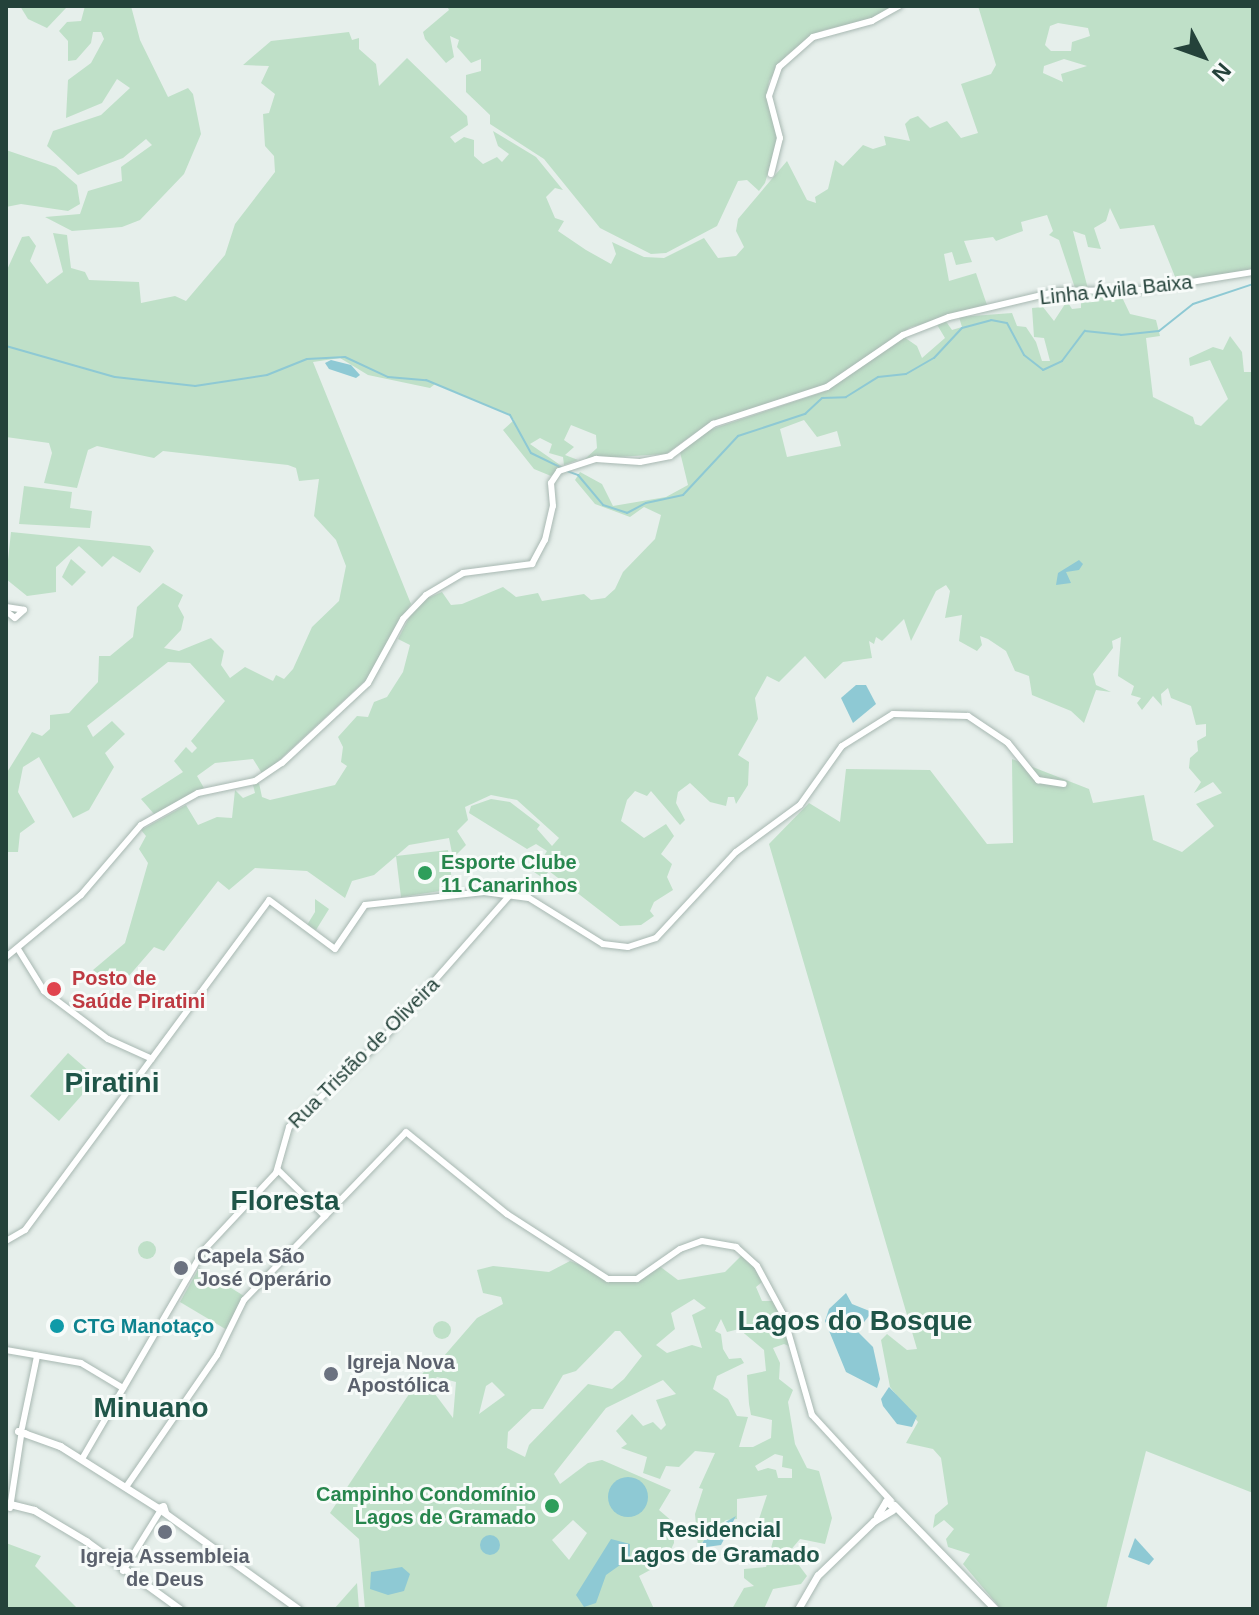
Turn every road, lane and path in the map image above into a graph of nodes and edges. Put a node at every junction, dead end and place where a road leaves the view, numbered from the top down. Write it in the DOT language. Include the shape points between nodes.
graph roads {
  1 [pos="899,6"];
  2 [pos="771,174"];
  3 [pos="1253,272"];
  4 [pos="1064,784"];
  5 [pos="509,896"];
  6 [pos="18,949"];
  7 [pos="6,957"];
  8 [pos="152,1059"];
  9 [pos="278,1170"];
  10 [pos="325,1216"];
  11 [pos="6,1241"];
  12 [pos="6,1350"];
  13 [pos="37,1356"];
  14 [pos="123,1388"];
  15 [pos="6,1429"];
  16 [pos="21,1432"];
  17 [pos="82,1459"];
  18 [pos="126,1487"];
  19 [pos="8,1506"];
  20 [pos="889,1506"];
  21 [pos="160,1511"];
  22 [pos="124,1570"];
  23 [pos="172,1606"];
  24 [pos="180,1609"];
  25 [pos="298,1609"];
  26 [pos="798,1609"];
  27 [pos="995,1609"];
  1 -- 2 [label="street" via="872,21 813,37 779,67 769,89 780,138"];
  3 -- 6 [label="street, Linha Ávila Baixa" via="1141,290 1058,291 949,317 903,335 827,387 713,424 670,456 559,471 551,483 553,506 545,540 532,564 463,573 442,584 407,612 368,683 282,763 255,781 198,793 141,825 89,887"];
  4 -- 5 [label="street" via="1038,780 1008,743 968,716 901,712 842,746 800,805 736,852 650,942 607,945 535,900"];
  5 -- 8 [label="street" via="474,892 368,904 335,949 269,900"];
  5 -- 9 [label="street, Rua Tristão de Oliveira" via="383,1039 293,1122 281,1141"];
  6 -- 7 [label="street"];
  6 -- 8 [label="street" via="44,991 102,1036"];
  8 -- 11 [label="street" via="25,1230"];
  9 -- 10 [label="street"];
  9 -- 14 [label="street, Rua Tristão de Oliveira" via="203,1251"];
  10 -- 18 [label="street" via="244,1300 217,1355"];
  10 -- 20 [label="street" via="406,1132 507,1214 608,1279 637,1279 680,1249 702,1241 736,1247 757,1266 783,1314 812,1415 883,1491"];
  12 -- 13 [label="street"];
  13 -- 14 [label="street" via="85,1365"];
  13 -- 16 [label="street"];
  14 -- 17 [label="street, Rua Tristão de Oliveira"];
  15 -- 16 [label="main road"];
  16 -- 17 [label="main road"];
  16 -- 19 [label="street"];
  17 -- 18 [label="main road"];
  18 -- 21 [label="main road"];
  19 -- 22 [label="main road" via="34,1510"];
  20 -- 26 [label="main road" via="818,1575"];
  20 -- 27 [label="main road" via="912,1519"];
  21 -- 22 [label="street"];
  21 -- 25 [label="main road"];
  22 -- 23 [label="main road"];
  23 -- 24 [label="main road"];
}
